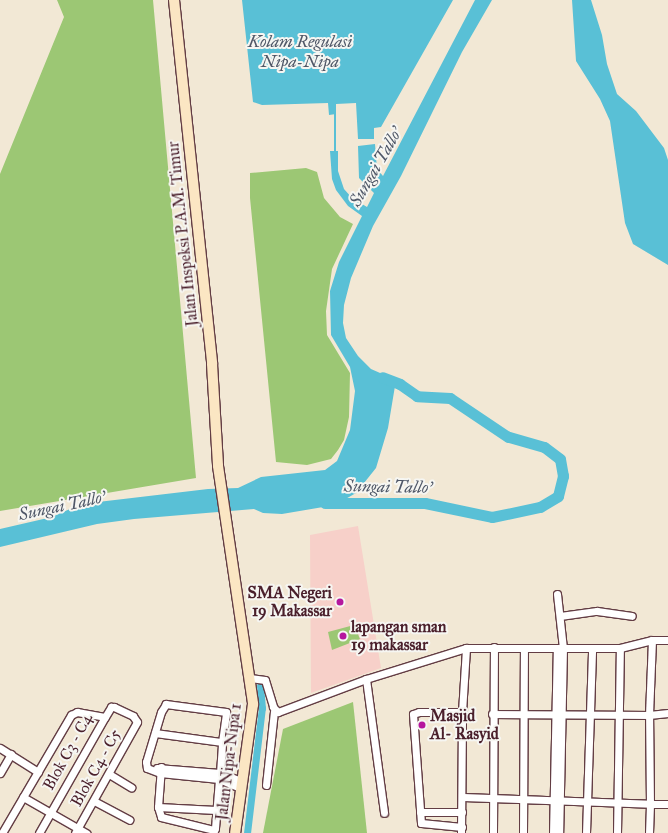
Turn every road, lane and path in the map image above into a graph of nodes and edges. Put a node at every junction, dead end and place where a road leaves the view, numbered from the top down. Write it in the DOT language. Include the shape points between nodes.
graph roads {
  1 [pos="174,0"];
  2 [pos="226,528"];
  3 [pos="557,594"];
  4 [pos="560,616"];
  5 [pos="632,616"];
  6 [pos="652,640"];
  7 [pos="668,640"];
  8 [pos="494,647"];
  9 [pos="466,648"];
  10 [pos="524,648"];
  11 [pos="560,648"];
  12 [pos="620,648"];
  13 [pos="592,649"];
  14 [pos="250,678"];
  15 [pos="366,679"];
  16 [pos="274,711"];
  17 [pos="462,712"];
  18 [pos="668,713"];
  19 [pos="492,714"];
  20 [pos="522,714"];
  21 [pos="558,714"];
  22 [pos="588,714"];
  23 [pos="618,714"];
  24 [pos="649,715"];
  25 [pos="133,716"];
  26 [pos="105,717"];
  27 [pos="155,733"];
  28 [pos="222,742"];
  29 [pos="0,748"];
  30 [pos="11,754"];
  31 [pos="39,769"];
  32 [pos="160,770"];
  33 [pos="0,773"];
  34 [pos="109,774"];
  35 [pos="220,776"];
  36 [pos="241,784"];
  37 [pos="266,785"];
  38 [pos="131,787"];
  39 [pos="492,796"];
  40 [pos="23,797"];
  41 [pos="463,797"];
  42 [pos="524,798"];
  43 [pos="557,799"];
  44 [pos="587,800"];
  45 [pos="94,801"];
  46 [pos="618,803"];
  47 [pos="650,804"];
  48 [pos="668,804"];
  49 [pos="158,807"];
  50 [pos="216,810"];
  51 [pos="420,812"];
  52 [pos="462,812"];
  53 [pos="50,813"];
  54 [pos="384,813"];
  55 [pos="129,820"];
  56 [pos="421,823"];
  57 [pos="462,830"];
  58 [pos="77,831"];
  59 [pos="2,833"];
  60 [pos="39,833"];
  61 [pos="86,833"];
  62 [pos="235,833"];
  63 [pos="422,833"];
  64 [pos="493,833"];
  65 [pos="523,833"];
  66 [pos="553,833"];
  67 [pos="559,833"];
  68 [pos="586,833"];
  69 [pos="617,833"];
  70 [pos="649,833"];
  1 -- 2 [label="street, Jalan Inspeksi P.A.M. Timur" via="212,364 218,466"];
  2 -- 14 [label="street, Jalan Nipa-Nipa 1"];
  3 -- 4 [label="street"];
  4 -- 5 [label="street" via="597,611"];
  4 -- 11 [label="street"];
  6 -- 7 [label="street"];
  6 -- 12 [label="street"];
  6 -- 24 [label="street"];
  8 -- 9 [label="street"];
  8 -- 10 [label="street"];
  8 -- 19 [label="street"];
  9 -- 15 [label="street"];
  9 -- 17 [label="street"];
  10 -- 11 [label="street"];
  10 -- 20 [label="street"];
  11 -- 13 [label="street"];
  11 -- 21 [label="street"];
  12 -- 13 [label="street"];
  12 -- 23 [label="street"];
  13 -- 22 [label="street"];
  14 -- 16 [label="street" via="265,680"];
  14 -- 36 [label="street, Jalan Nipa-Nipa 1" via="252,719"];
  15 -- 16 [label="street" via="282,711"];
  15 -- 54 [label="street"];
  16 -- 37 [label="street"];
  17 -- 41 [label="street"];
  17 -- 51 [label="street" via="413,713"];
  18 -- 24 [label="street"];
  19 -- 20 [label="street"];
  19 -- 39 [label="street"];
  20 -- 21 [label="street"];
  20 -- 42 [label="street"];
  21 -- 22 [label="street"];
  21 -- 43 [label="street"];
  22 -- 23 [label="street"];
  22 -- 44 [label="street"];
  23 -- 24 [label="street"];
  23 -- 46 [label="street"];
  24 -- 47 [label="street"];
  25 -- 26 [label="street, Blok C3 - C4" via="112,707"];
  25 -- 34 [label="street, Blok C4 - C5" via="136,719 136,726"];
  26 -- 31 [label="street" via="74,712"];
  26 -- 53 [label="street, Blok C3 - C4"];
  27 -- 28 [label="street"];
  27 -- 28 [label="street" via="166,704 224,709 226,712"];
  27 -- 32 [label="street" via="146,764 153,770"];
  28 -- 35 [label="street"];
  29 -- 30 [label="street"];
  30 -- 31 [label="street"];
  30 -- 33 [label="street"];
  31 -- 40 [label="street"];
  32 -- 35 [label="street"];
  32 -- 49 [label="street"];
  34 -- 38 [label="street"];
  34 -- 45 [label="street, Blok C4 - C5"];
  35 -- 36 [label="street"];
  35 -- 50 [label="street"];
  36 -- 62 [label="street, Jalan Nipa-Nipa 1"];
  39 -- 41 [label="street"];
  39 -- 42 [label="street"];
  39 -- 64 [label="street"];
  40 -- 53 [label="street"];
  40 -- 59 [label="street"];
  41 -- 52 [label="street"];
  42 -- 43 [label="street"];
  42 -- 65 [label="street"];
  43 -- 44 [label="street"];
  43 -- 66 [label="street"];
  43 -- 67 [label="street"];
  44 -- 46 [label="street"];
  44 -- 68 [label="street"];
  45 -- 55 [label="street"];
  45 -- 58 [label="street, Blok C4 - C5"];
  46 -- 47 [label="street"];
  46 -- 69 [label="street"];
  47 -- 48 [label="street"];
  47 -- 70 [label="street"];
  49 -- 50 [label="street"];
  49 -- 50 [label="street" via="162,817 211,831 215,828"];
  51 -- 52 [label="street"];
  51 -- 56 [label="street"];
  52 -- 57 [label="street"];
  53 -- 58 [label="street"];
  53 -- 60 [label="street, Blok C3 - C4"];
  56 -- 57 [label="street"];
  56 -- 63 [label="street"];
  58 -- 61 [label="street"];
}
